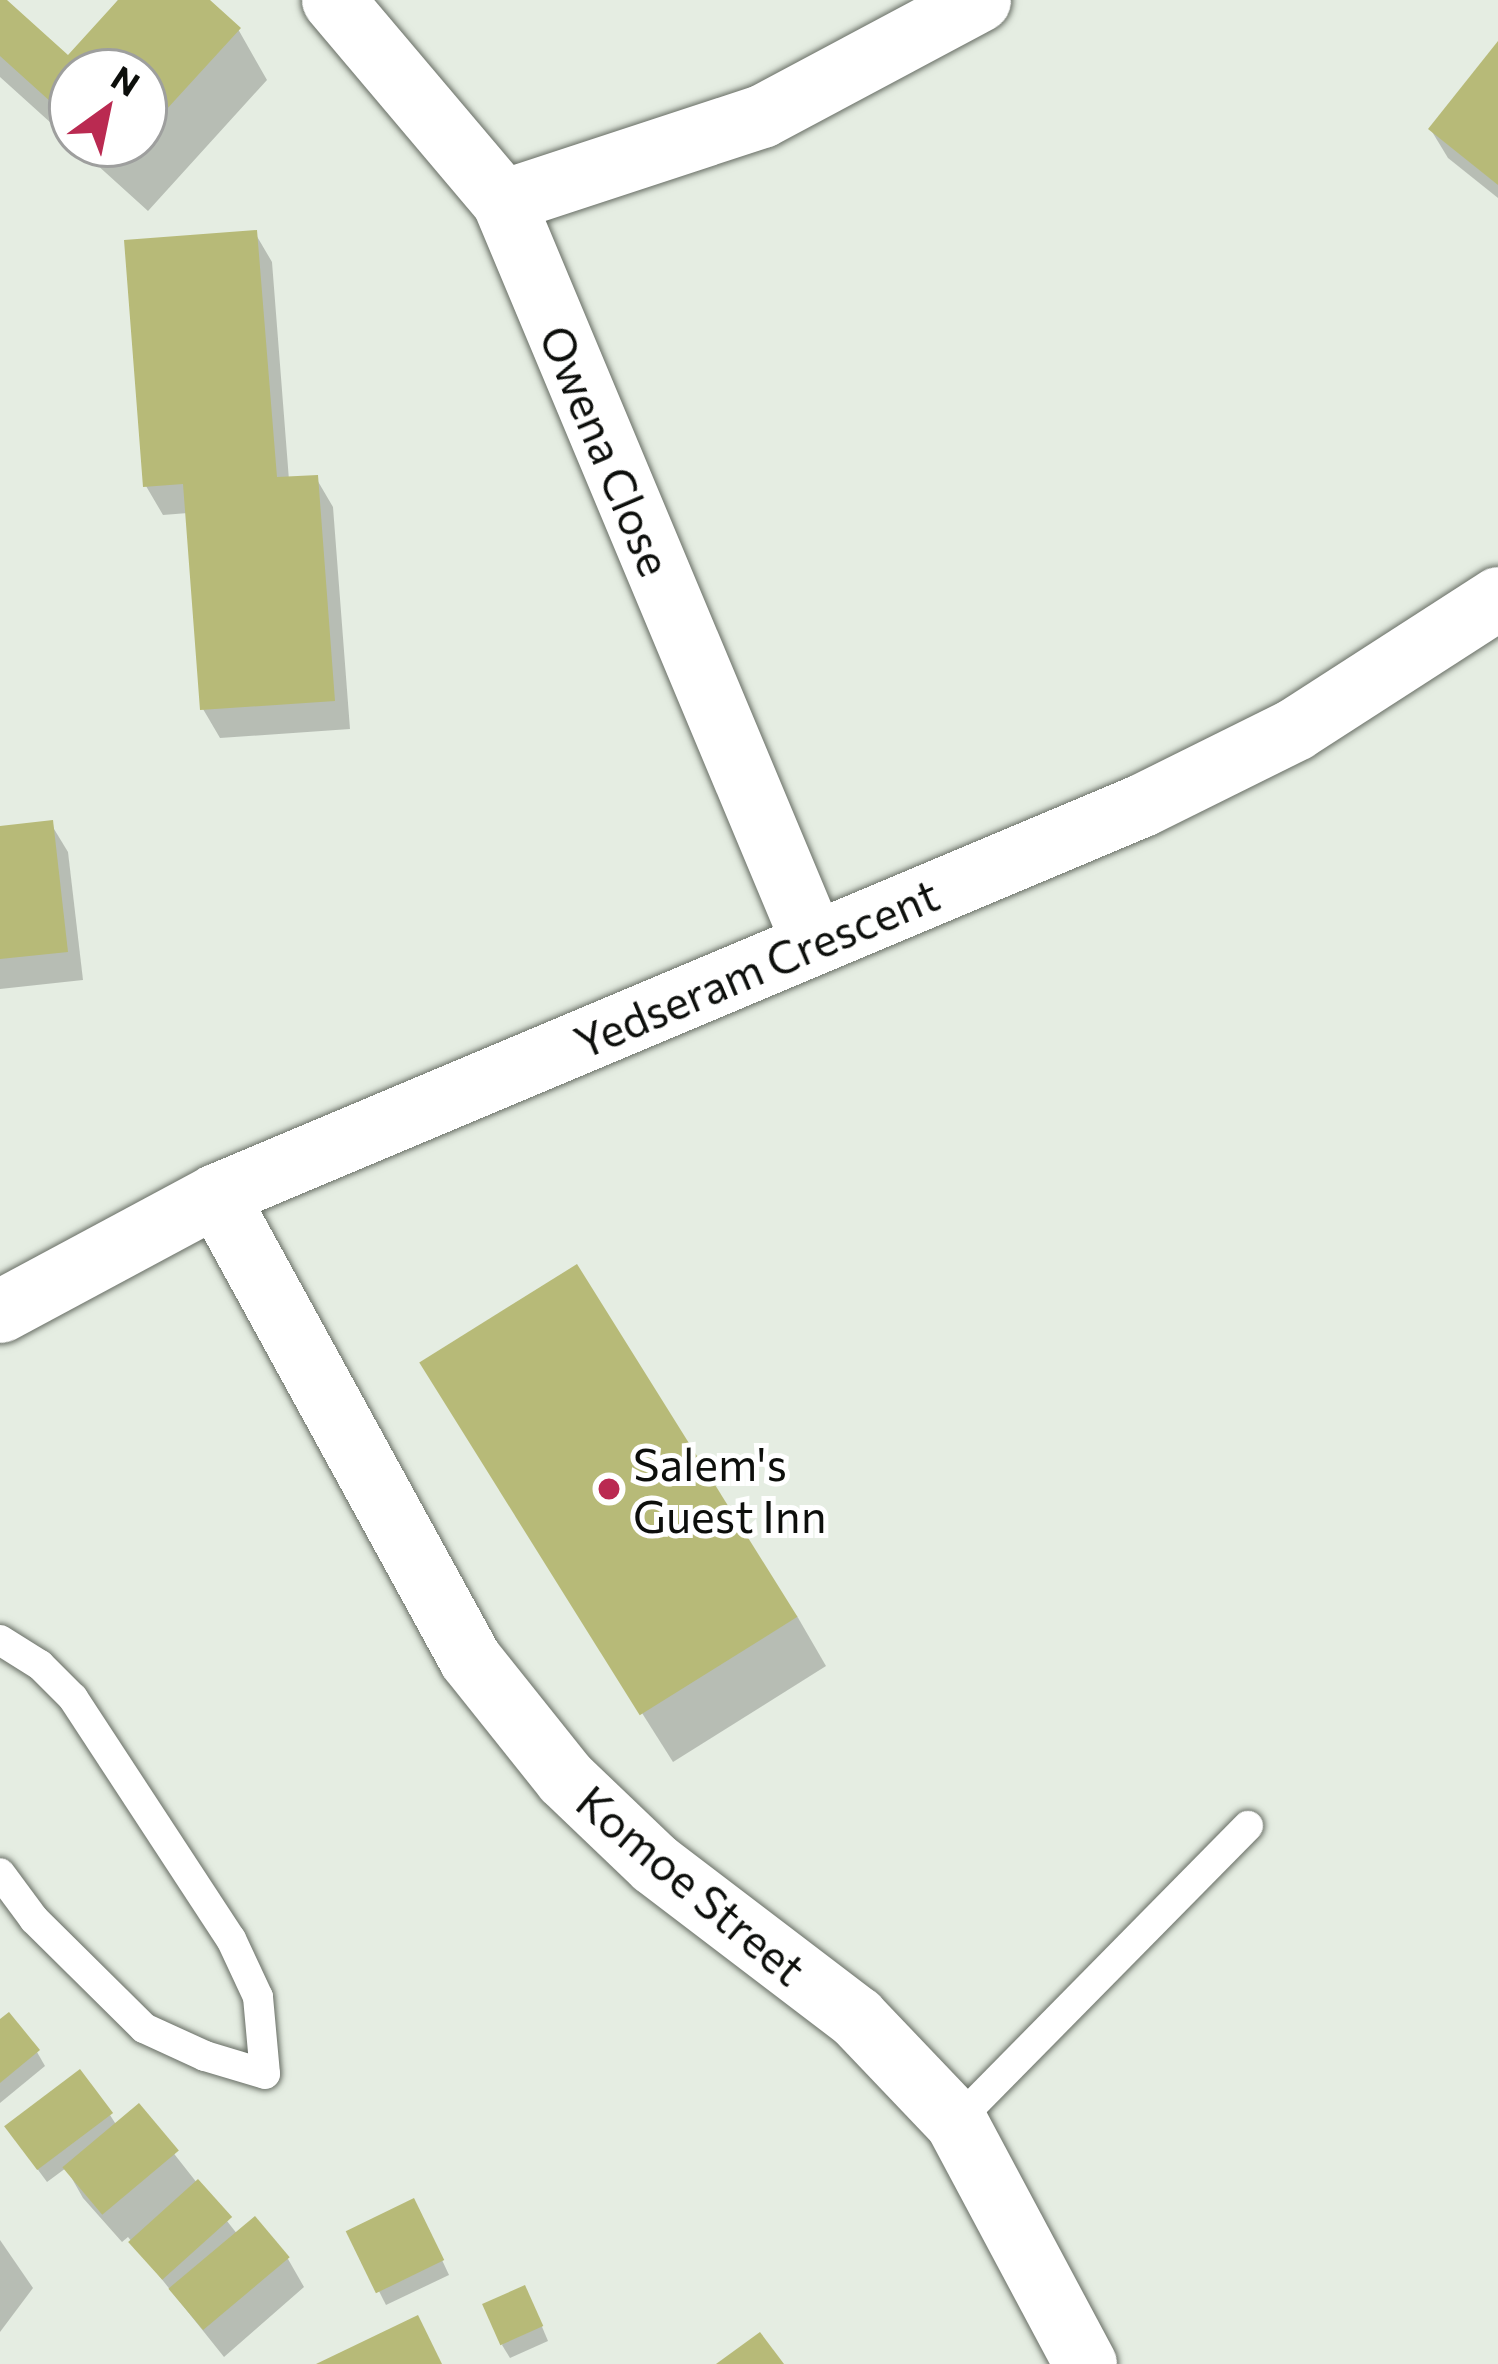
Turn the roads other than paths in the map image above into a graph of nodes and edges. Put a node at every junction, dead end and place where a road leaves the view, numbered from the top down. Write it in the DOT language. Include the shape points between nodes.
graph roads {
  1 [pos="333,0"];
  2 [pos="979,0"];
  3 [pos="503,201"];
  4 [pos="1498,598"];
  5 [pos="813,942"];
  6 [pos="216,1195"];
  7 [pos="0,1311"];
  8 [pos="0,1640"];
  9 [pos="1248,1826"];
  10 [pos="0,1873"];
  11 [pos="956,2122"];
  12 [pos="1085,2364"];
  1 -- 3 [label="street, Owena Close"];
  2 -- 3 [label="street" via="763,116"];
  3 -- 5 [label="street, Owena Close"];
  4 -- 5 [label="street, Yedseram Crescent" via="1295,729 1142,805"];
  5 -- 6 [label="street, Yedseram Crescent"];
  6 -- 7 [label="street, Yedseram Crescent"];
  6 -- 11 [label="street, Komoe Street" via="470,1659 565,1778 655,1864 856,2017"];
  8 -- 10 [label="lane" via="73,1697 232,1939 258,1997 265,2074 144,2028 34,1919"];
  9 -- 11 [label="lane"];
  11 -- 12 [label="street, Komoe Street"];
}
